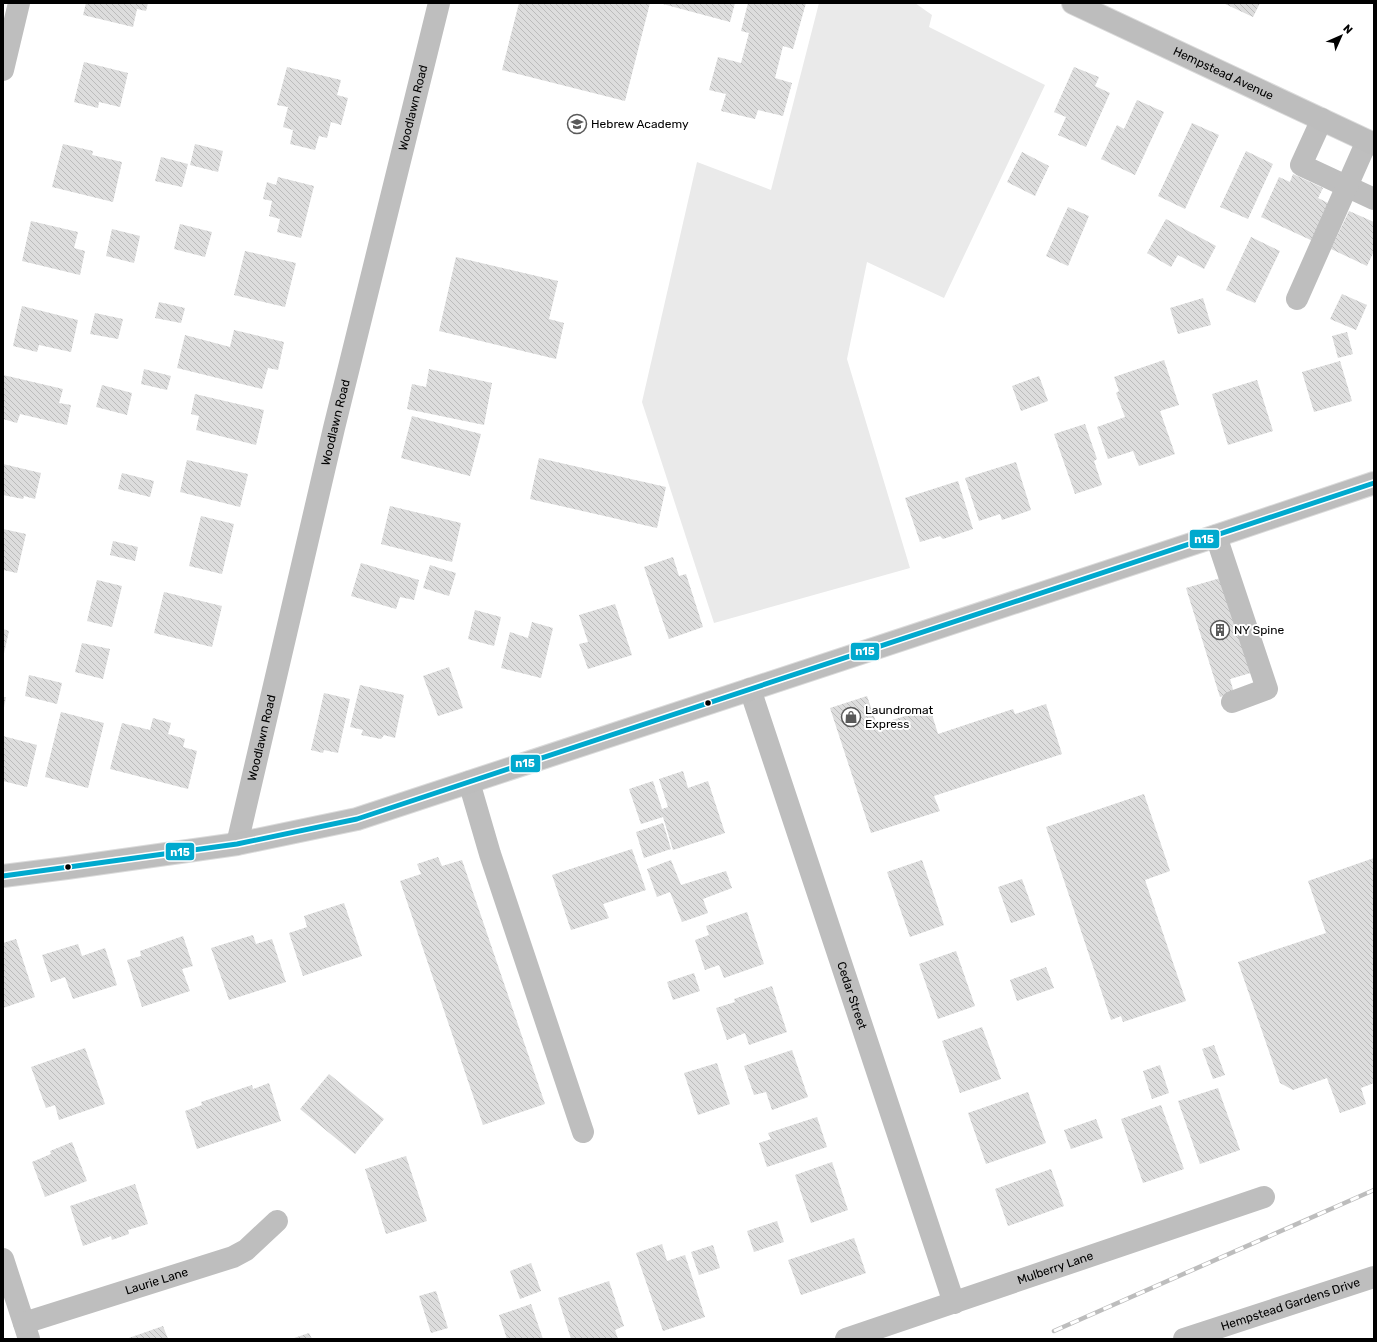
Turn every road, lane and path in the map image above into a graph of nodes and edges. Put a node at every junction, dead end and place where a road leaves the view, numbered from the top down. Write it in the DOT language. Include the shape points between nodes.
graph roads {
  1 [pos="19,3"];
  2 [pos="438,3"];
  3 [pos="1073,3"];
  4 [pos="3,70"];
  5 [pos="1322,119"];
  6 [pos="1371,142"];
  7 [pos="1347,187"];
  8 [pos="1374,199"];
  9 [pos="1297,299"];
  10 [pos="1374,483"];
  11 [pos="1216,536"];
  12 [pos="750,689"];
  13 [pos="1232,702"];
  14 [pos="469,782"];
  15 [pos="237,844"];
  16 [pos="3,876"];
  17 [pos="583,1132"];
  18 [pos="1264,1197"];
  19 [pos="277,1221"];
  20 [pos="3,1259"];
  21 [pos="1374,1277"];
  22 [pos="954,1303"];
  23 [pos="27,1331"];
  24 [pos="846,1339"];
  25 [pos="1184,1339"];
  1 -- 4 [label="street"];
  2 -- 15 [label="street, Woodlawn Road" via="334,428"];
  3 -- 5 [label="main road, Hempstead Avenue"];
  5 -- 6 [label="main road, Hempstead Avenue"];
  5 -- 7 [label="street" via="1301,165"];
  6 -- 7 [label="street"];
  7 -- 8 [label="street"];
  7 -- 9 [label="street"];
  10 -- 11 [label="main road"];
  11 -- 12 [label="main road"];
  11 -- 13 [label="street" via="1267,689"];
  12 -- 14 [label="main road"];
  12 -- 22 [label="street, Cedar Street"];
  14 -- 15 [label="main road" via="357,819"];
  14 -- 17 [label="street" via="490,854"];
  15 -- 16 [label="main road"];
  18 -- 22 [label="street, Mulberry Lane"];
  19 -- 23 [label="street, Laurie Lane" via="246,1250 233,1257"];
  20 -- 23 [label="street"];
  21 -- 25 [label="street, Hempstead Gardens Drive"];
  22 -- 24 [label="street, Mulberry Lane"];
}
